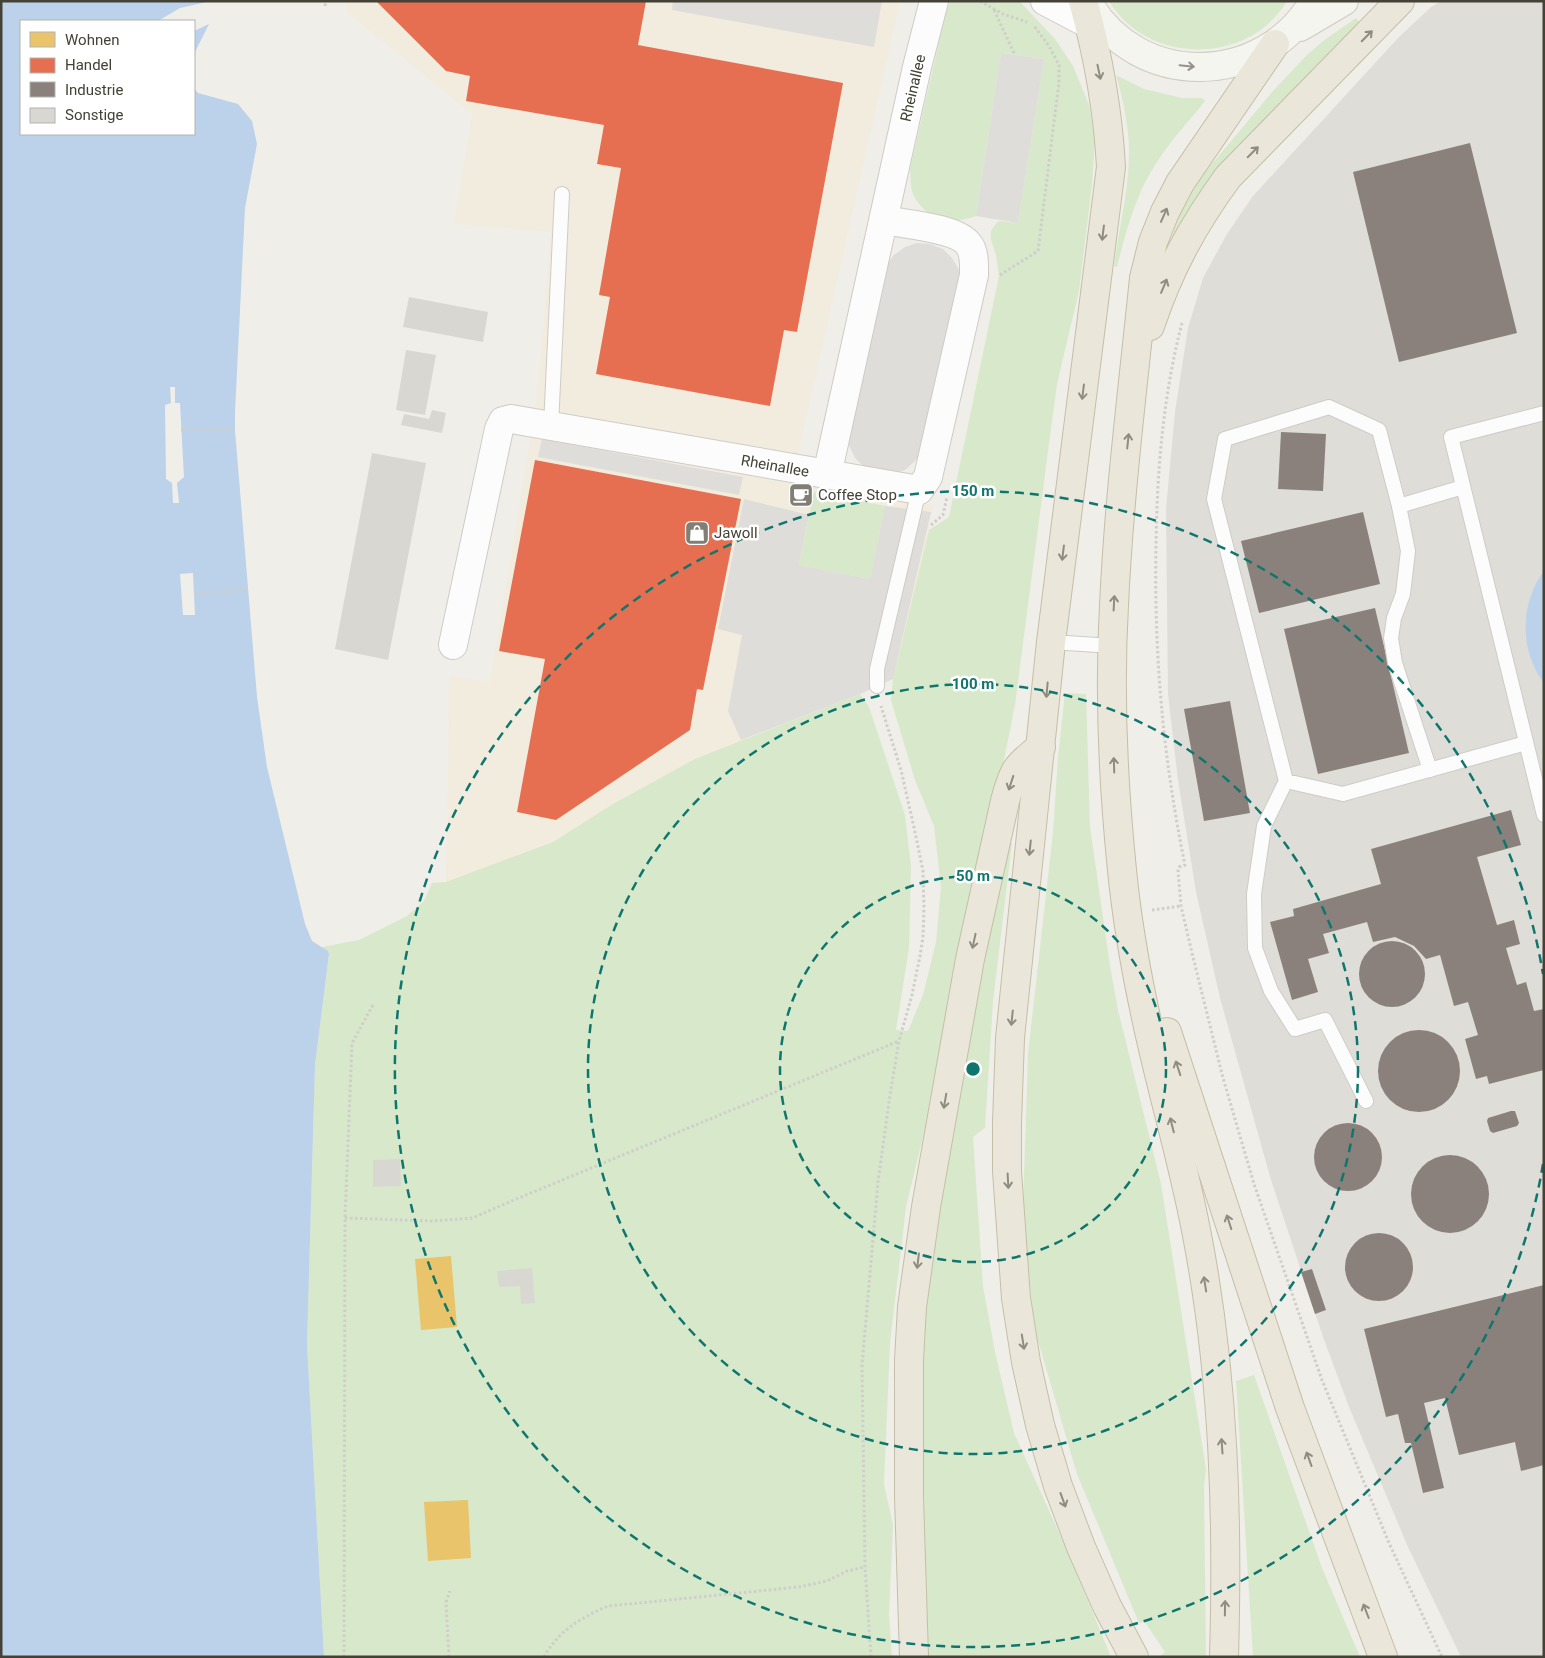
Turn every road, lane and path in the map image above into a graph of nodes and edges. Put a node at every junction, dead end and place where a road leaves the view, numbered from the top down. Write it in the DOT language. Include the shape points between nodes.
graph roads {
  1 [pos="980,1"];
  2 [pos="1045,1"];
  3 [pos="1314,1"];
  4 [pos="1344,1"];
  5 [pos="1400,1"];
  6 [pos="934,2"];
  7 [pos="994,9"];
  8 [pos="1087,9"];
  9 [pos="1279,41"];
  10 [pos="1125,43"];
  11 [pos="1015,55"];
  12 [pos="562,194"];
  13 [pos="884,220"];
  14 [pos="999,276"];
  15 [pos="1183,319"];
  16 [pos="1132,400"];
  17 [pos="1544,413"];
  18 [pos="550,426"];
  19 [pos="182,430"];
  20 [pos="235,430"];
  21 [pos="827,475"];
  22 [pos="1464,487"];
  23 [pos="919,490"];
  24 [pos="948,497"];
  25 [pos="1399,506"];
  26 [pos="943,515"];
  27 [pos="248,590"];
  28 [pos="194,594"];
  29 [pos="1052,642"];
  30 [pos="453,645"];
  31 [pos="1113,646"];
  32 [pos="877,686"];
  33 [pos="1526,743"];
  34 [pos="1041,747"];
  35 [pos="1430,770"];
  36 [pos="1286,781"];
  37 [pos="1118,814"];
  38 [pos="1544,815"];
  39 [pos="1181,906"];
  40 [pos="1136,912"];
  41 [pos="374,1003"];
  42 [pos="899,1041"];
  43 [pos="1366,1101"];
  44 [pos="345,1218"];
  45 [pos="865,1567"];
  46 [pos="450,1591"];
  47 [pos="344,1657"];
  48 [pos="449,1657"];
  49 [pos="544,1657"];
  50 [pos="872,1657"];
  51 [pos="914,1657"];
  52 [pos="1134,1657"];
  53 [pos="1224,1657"];
  54 [pos="1383,1657"];
  55 [pos="1442,1657"];
  1 -- 7 [label="path"];
  2 -- 8 [label="street"];
  3 -- 9 [label="main road" via="1297,25"];
  4 -- 9 [label="main road"];
  16 -- 5 [label="highway, one-way" via="1138,366 1159,298 1189,235 1208,205 1228,177"];
  6 -- 13 [label="street, Rheinallee"];
  7 -- 11 [label="path"];
  7 -- 14 [label="path" via="1032,23 1059,65 1060,82 1038,251"];
  8 -- 10 [label="street"];
  8 -- 29 [label="highway, one-way" via="1105,98 1111,167"];
  10 -- 9 [label="main road, one-way" via="1162,62 1197,67 1232,64"];
  16 -- 9 [label="highway, one-way" via="1144,278 1165,212 1180,183"];
  12 -- 18 [label="lane"];
  13 -- 21 [label="street, Rheinallee"];
  13 -- 23 [label="street" via="950,232 970,245 974,260 974,275 928,477"];
  15 -- 39 [label="path" via="1164,418 1156,507 1155,596 1165,748 1185,865 1178,871"];
  31 -- 16 [label="highway, one-way"];
  17 -- 22 [label="lane" via="1451,437"];
  18 -- 21 [label="street, Rheinallee"];
  18 -- 30 [label="street, Rheinallee" via="511,420 503,421 499,429"];
  19 -- 20 [label="path"];
  21 -- 23 [label="street"];
  22 -- 25 [label="lane"];
  22 -- 33 [label="lane"];
  23 -- 32 [label="lane" via="877,669"];
  24 -- 26 [label="path"];
  25 -- 35 [label="lane" via="1408,551 1404,594 1394,618 1391,638 1395,663"];
  25 -- 36 [label="lane" via="1378,430 1329,407 1225,439 1214,500"];
  27 -- 28 [label="path"];
  29 -- 31 [label="lane"];
  29 -- 34 [label="highway, one-way"];
  37 -- 31 [label="highway, one-way" via="1112,707"];
  32 -- 42 [label="path" via="901,770 923,871 923,937"];
  33 -- 35 [label="lane"];
  33 -- 38 [label="lane"];
  34 -- 51 [label="highway, one-way" via="1017,767 1011,779 970,959 918,1255 909,1370"];
  34 -- 52 [label="highway, one-way" via="1010,1038 1007,1170 1016,1298 1040,1425 1058,1486 1107,1606"];
  35 -- 36 [label="lane" via="1343,794"];
  36 -- 43 [label="lane" via="1264,826 1254,894 1256,948 1271,991 1295,1029 1325,1020"];
  37 -- 40 [label="highway"];
  53 -- 37 [label="highway, one-way" via="1224,1474 1208,1302 1189,1195 1147,1023 1133,948"];
  39 -- 40 [label="path"];
  39 -- 55 [label="path" via="1223,1078 1254,1184 1322,1380 1389,1543"];
  54 -- 40 [label="highway, one-way" via="1290,1408 1175,1059 1152,984"];
  41 -- 44 [label="path" via="352,1043"];
  42 -- 44 [label="path" via="473,1218 432,1221"];
  42 -- 45 [label="path" via="878,1182 862,1365"];
  44 -- 47 [label="path"];
  45 -- 49 [label="path" via="799,1588 608,1606 565,1630"];
  45 -- 50 [label="path"];
  46 -- 48 [label="path" via="446,1602"];
}
